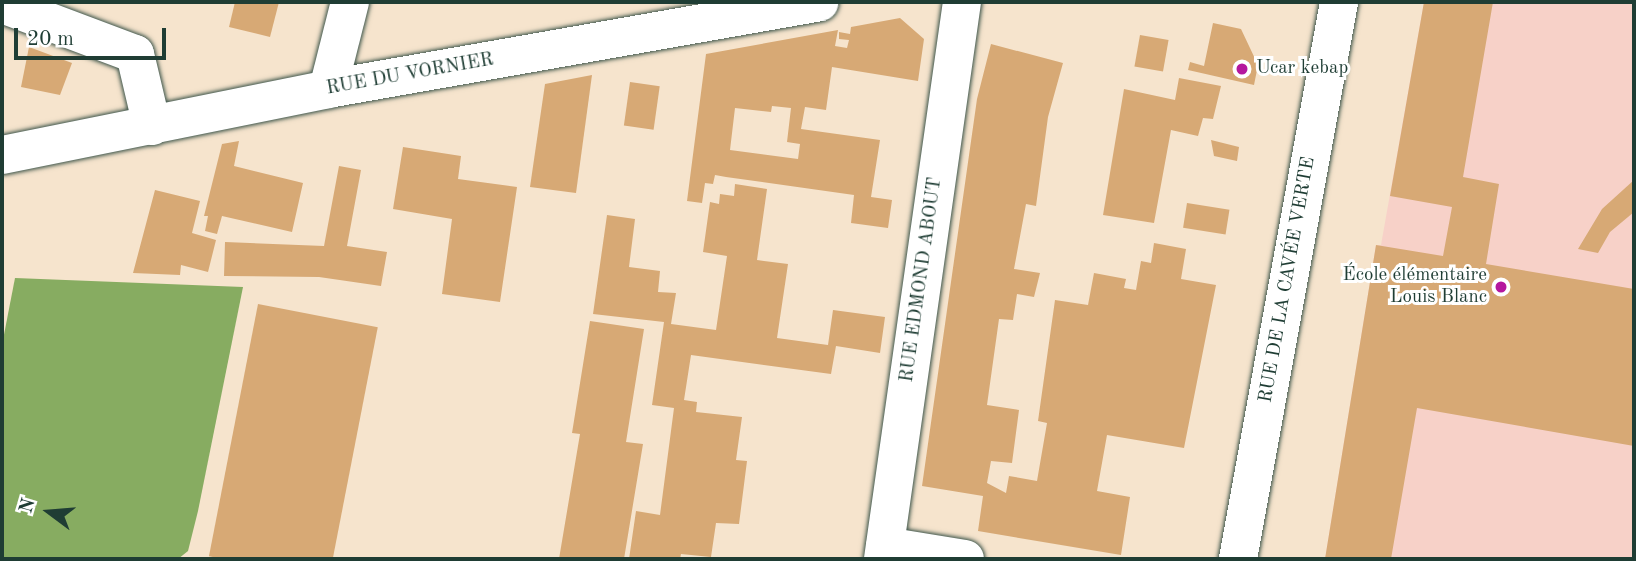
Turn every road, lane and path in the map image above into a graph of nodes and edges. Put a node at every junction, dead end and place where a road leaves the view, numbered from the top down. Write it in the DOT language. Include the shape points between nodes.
graph roads {
  1 [pos="350,2"];
  2 [pos="819,2"];
  3 [pos="962,2"];
  4 [pos="1339,2"];
  5 [pos="2,5"];
  6 [pos="328,89"];
  7 [pos="152,126"];
  8 [pos="2,155"];
  9 [pos="884,553"];
  10 [pos="965,559"];
  11 [pos="1238,559"];
  1 -- 6 [label="street"];
  2 -- 6 [label="street, RUE DU VORNIER"];
  3 -- 9 [label="street, RUE EDMOND ABOUT"];
  4 -- 11 [label="street, RUE DE LA CAVÉE VERTE"];
  5 -- 7 [label="street" via="135,54"];
  6 -- 7 [label="street, RUE DU VORNIER"];
  7 -- 8 [label="street, RUE DU VORNIER"];
  9 -- 10 [label="street"];
}
